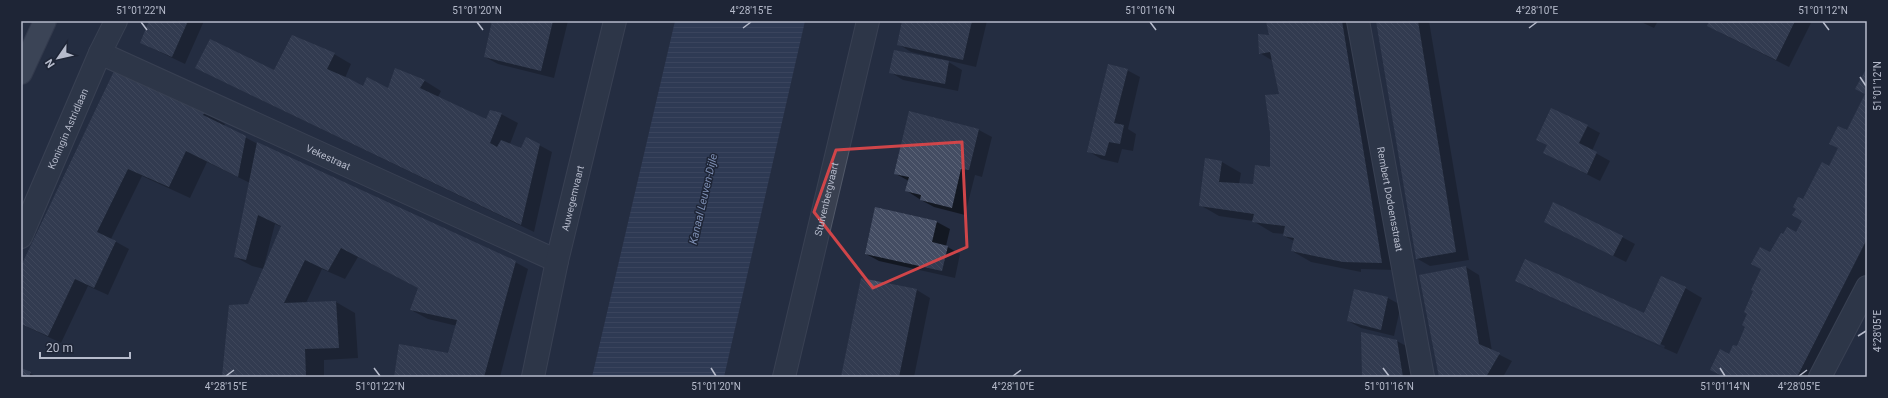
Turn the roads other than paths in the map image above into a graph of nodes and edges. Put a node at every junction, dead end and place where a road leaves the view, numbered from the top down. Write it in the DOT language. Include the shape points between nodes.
graph roads {
  1 [pos="45,21"];
  2 [pos="116,21"];
  3 [pos="615,21"];
  4 [pos="868,21"];
  5 [pos="1358,21"];
  6 [pos="100,53"];
  7 [pos="21,72"];
  8 [pos="21,237"];
  9 [pos="557,261"];
  10 [pos="1867,287"];
  11 [pos="533,377"];
  12 [pos="784,377"];
  13 [pos="1423,377"];
  14 [pos="1820,377"];
  1 -- 7 [label="main road"];
  2 -- 6 [label="street, Koningin Astridlaan"];
  3 -- 9 [label="street, Auwegemvaart"];
  4 -- 12 [label="street, Stuivenbergvaart"];
  5 -- 13 [label="street, Rembert Dodoensstraat"];
  6 -- 8 [label="street, Koningin Astridlaan"];
  6 -- 9 [label="street, Vekestraat"];
  9 -- 11 [label="street, Auwegemvaart"];
  10 -- 14 [label="street"];
}
